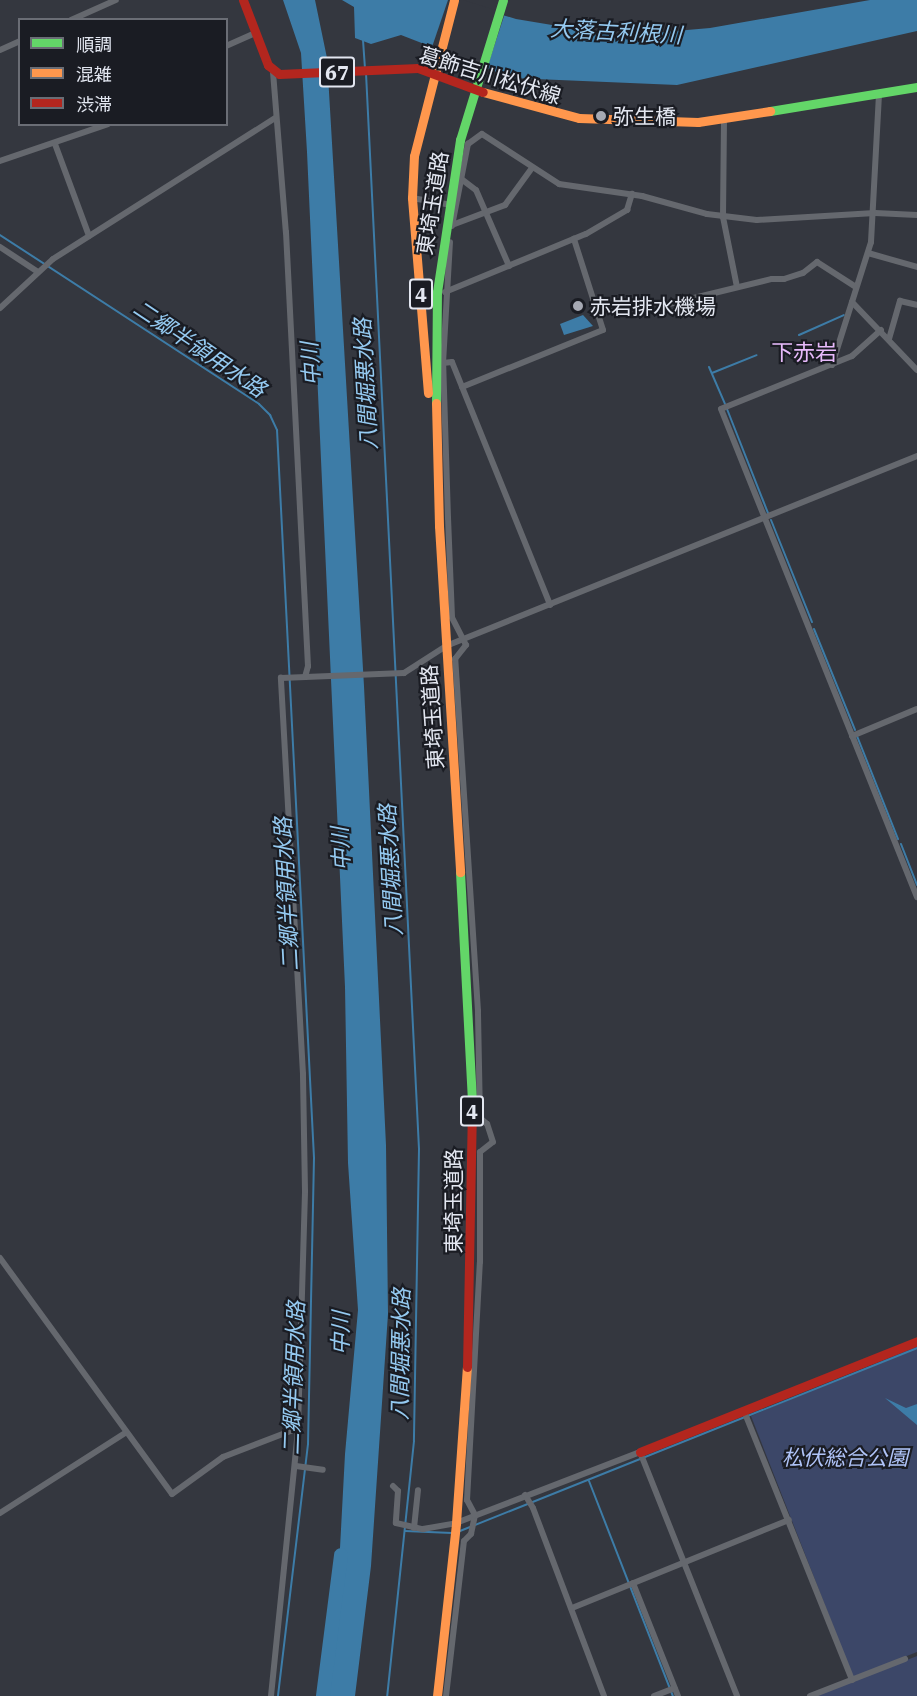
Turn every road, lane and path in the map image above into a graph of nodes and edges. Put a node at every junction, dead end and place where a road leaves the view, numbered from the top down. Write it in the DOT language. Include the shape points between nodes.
graph roads {
  1 [pos="116,0"];
  2 [pos="243,0"];
  3 [pos="454,0"];
  4 [pos="503,0"];
  5 [pos="75,18"];
  6 [pos="255,33"];
  7 [pos="18,42"];
  8 [pos="228,45"];
  9 [pos="0,50"];
  10 [pos="434,68"];
  11 [pos="273,72"];
  12 [pos="917,87"];
  13 [pos="475,89"];
  14 [pos="879,94"];
  15 [pos="275,118"];
  16 [pos="724,120"];
  17 [pos="103,126"];
  18 [pos="55,144"];
  19 [pos="0,161"];
  20 [pos="532,168"];
  21 [pos="460,178"];
  22 [pos="632,194"];
  23 [pos="412,198"];
  24 [pos="453,206"];
  25 [pos="486,213"];
  26 [pos="875,213"];
  27 [pos="917,215"];
  28 [pos="723,217"];
  29 [pos="452,225"];
  30 [pos="89,236"];
  31 [pos="574,240"];
  32 [pos="0,247"];
  33 [pos="868,253"];
  34 [pos="509,266"];
  35 [pos="917,267"];
  36 [pos="38,272"];
  37 [pos="737,287"];
  38 [pos="856,287"];
  39 [pos="445,292"];
  40 [pos="852,302"];
  41 [pos="664,305"];
  42 [pos="917,305"];
  43 [pos="0,308"];
  44 [pos="881,330"];
  45 [pos="889,339"];
  46 [pos="443,363"];
  47 [pos="832,365"];
  48 [pos="917,370"];
  49 [pos="462,387"];
  50 [pos="917,456"];
  51 [pos="765,519"];
  52 [pos="439,526"];
  53 [pos="550,605"];
  54 [pos="464,639"];
  55 [pos="446,646"];
  56 [pos="305,677"];
  57 [pos="917,710"];
  58 [pos="852,735"];
  59 [pos="917,897"];
  60 [pos="0,1258"];
  61 [pos="917,1341"];
  62 [pos="744,1411"];
  63 [pos="298,1428"];
  64 [pos="125,1433"];
  65 [pos="640,1452"];
  66 [pos="296,1466"];
  67 [pos="323,1470"];
  68 [pos="393,1486"];
  69 [pos="418,1490"];
  70 [pos="525,1495"];
  71 [pos="0,1513"];
  72 [pos="474,1515"];
  73 [pos="789,1520"];
  74 [pos="456,1523"];
  75 [pos="414,1528"];
  76 [pos="684,1562"];
  77 [pos="633,1583"];
  78 [pos="572,1608"];
  79 [pos="905,1659"];
  80 [pos="852,1680"];
  81 [pos="675,1688"];
  82 [pos="271,1696"];
  83 [pos="437,1696"];
  84 [pos="446,1696"];
  85 [pos="604,1696"];
  86 [pos="654,1696"];
  87 [pos="678,1696"];
  88 [pos="737,1696"];
  89 [pos="810,1696"];
  1 -- 5 [label="street"];
  2 -- 6 [label="main road"];
  3 -- 10 [label="main road, 東埼玉道路 / 4"];
  4 -- 13 [label="main road, 東埼玉道路 / 4"];
  6 -- 8 [label="street"];
  6 -- 11 [label="main road"];
  7 -- 9 [label="street"];
  10 -- 11 [label="main road, 葛飾吉川松伏線 / 67" via="286,75"];
  10 -- 13 [label="main road, 葛飾吉川松伏線 / 67"];
  10 -- 23 [label="main road, 東埼玉道路 / 4" via="414,156"];
  11 -- 15 [label="street"];
  12 -- 14 [label="main road, 葛飾吉川松伏線 / 67"];
  13 -- 16 [label="main road, 葛飾吉川松伏線 / 67" via="579,118 657,123"];
  13 -- 24 [label="main road, 東埼玉道路 / 4" via="460,140"];
  14 -- 16 [label="main road, 葛飾吉川松伏線 / 67"];
  14 -- 26 [label="street"];
  15 -- 30 [label="street"];
  15 -- 56 [label="street" via="286,232 308,666"];
  16 -- 28 [label="street"];
  17 -- 18 [label="street"];
  18 -- 19 [label="street"];
  18 -- 30 [label="street"];
  20 -- 21 [label="street" via="482,134 468,144"];
  20 -- 22 [label="street" via="575,189"];
  20 -- 25 [label="street" via="505,206"];
  21 -- 24 [label="street"];
  21 -- 25 [label="street" via="476,190"];
  22 -- 28 [label="street"];
  22 -- 31 [label="street" via="627,210"];
  23 -- 24 [label="street"];
  23 -- 52 [label="main road, 東埼玉道路 / 4"];
  24 -- 29 [label="street"];
  24 -- 52 [label="main road, 東埼玉道路 / 4" via="435,345"];
  25 -- 29 [label="street"];
  25 -- 34 [label="street"];
  26 -- 27 [label="street"];
  26 -- 28 [label="street" via="758,220"];
  26 -- 33 [label="street"];
  28 -- 37 [label="street"];
  29 -- 39 [label="street"];
  30 -- 36 [label="street"];
  31 -- 34 [label="street"];
  31 -- 49 [label="street" via="603,330"];
  32 -- 36 [label="street"];
  33 -- 35 [label="street"];
  33 -- 38 [label="street"];
  34 -- 39 [label="street"];
  36 -- 43 [label="street"];
  37 -- 38 [label="street" via="784,279 803,273 817,262"];
  37 -- 41 [label="street"];
  38 -- 40 [label="street"];
  39 -- 46 [label="street"];
  40 -- 44 [label="street"];
  40 -- 47 [label="street"];
  42 -- 45 [label="street" via="900,301"];
  44 -- 45 [label="street"];
  44 -- 47 [label="street" via="852,356"];
  45 -- 48 [label="street"];
  46 -- 49 [label="street" via="452,362"];
  46 -- 54 [label="street" via="452,617"];
  47 -- 51 [label="street" via="721,409"];
  49 -- 53 [label="street"];
  50 -- 51 [label="street"];
  51 -- 53 [label="street"];
  51 -- 58 [label="street"];
  52 -- 55 [label="main road, 東埼玉道路 / 4"];
  53 -- 54 [label="street"];
  54 -- 55 [label="street"];
  54 -- 72 [label="street" via="466,648 455,658 480,1118 487,1124 493,1142 480,1152 480,1262 467,1500"];
  55 -- 56 [label="street" via="404,673"];
  55 -- 74 [label="main road, 東埼玉道路 / 4" via="472,1083 471,1263"];
  56 -- 63 [label="street" via="281,678 305,1129"];
  57 -- 58 [label="street"];
  58 -- 59 [label="street"];
  60 -- 64 [label="street"];
  61 -- 62 [label="main road"];
  62 -- 65 [label="main road"];
  62 -- 73 [label="street"];
  63 -- 64 [label="street" via="223,1457 172,1494"];
  63 -- 66 [label="street"];
  64 -- 71 [label="street"];
  65 -- 70 [label="street"];
  65 -- 76 [label="street"];
  66 -- 67 [label="street"];
  66 -- 82 [label="street"];
  68 -- 75 [label="street" via="398,1491 396,1523"];
  69 -- 75 [label="street"];
  70 -- 72 [label="street"];
  70 -- 78 [label="street"];
  72 -- 74 [label="street"];
  72 -- 84 [label="street" via="471,1534 464,1541"];
  73 -- 76 [label="street"];
  73 -- 80 [label="street"];
  74 -- 75 [label="street"];
  74 -- 83 [label="main road, 東埼玉道路 / 4"];
  76 -- 77 [label="street"];
  76 -- 88 [label="street"];
  77 -- 78 [label="street"];
  77 -- 81 [label="street"];
  78 -- 85 [label="street"];
  79 -- 80 [label="street"];
  80 -- 89 [label="street"];
  81 -- 86 [label="street"];
  81 -- 87 [label="street"];
}
